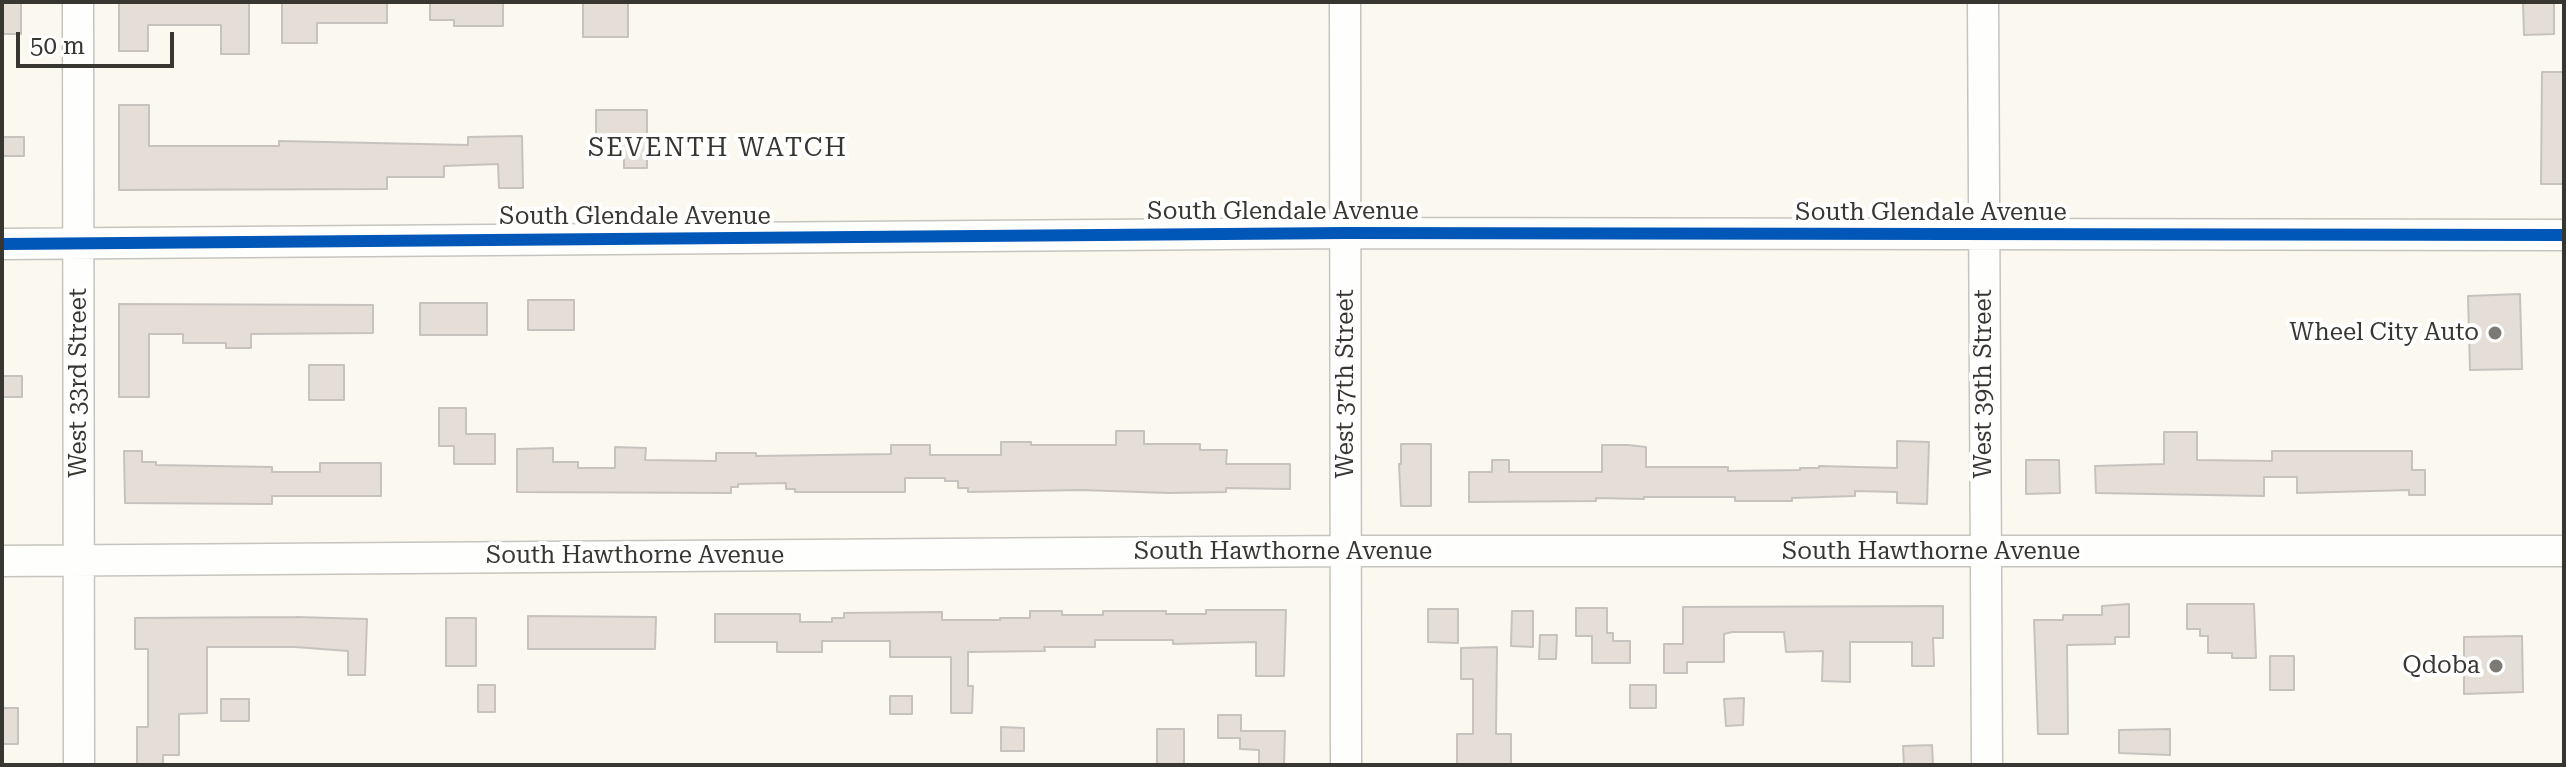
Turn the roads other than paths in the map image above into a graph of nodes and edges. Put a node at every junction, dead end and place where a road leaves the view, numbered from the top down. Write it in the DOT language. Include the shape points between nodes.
graph roads {
  1 [pos="78,2"];
  2 [pos="1345,2"];
  3 [pos="1983,2"];
  4 [pos="1345,233"];
  5 [pos="2564,235"];
  6 [pos="1983,236"];
  7 [pos="2,244"];
  8 [pos="80,244"];
  9 [pos="1347,551"];
  10 [pos="2564,551"];
  11 [pos="1985,552"];
  12 [pos="79,560"];
  13 [pos="2,561"];
  14 [pos="79,765"];
  15 [pos="1346,765"];
  16 [pos="1987,765"];
  1 -- 8 [label="street, West 33rd Street"];
  2 -- 4 [label="street, West 37th Street"];
  3 -- 6 [label="street, West 39th Street"];
  4 -- 6 [label="street, South Glendale Avenue"];
  4 -- 8 [label="street, South Glendale Avenue"];
  4 -- 9 [label="street, West 37th Street"];
  5 -- 6 [label="street, South Glendale Avenue"];
  6 -- 11 [label="street, West 39th Street"];
  7 -- 8 [label="street, South Glendale Avenue"];
  8 -- 12 [label="street, West 33rd Street"];
  9 -- 11 [label="street, South Hawthorne Avenue"];
  9 -- 12 [label="street, South Hawthorne Avenue"];
  9 -- 15 [label="street, West 37th Street"];
  10 -- 11 [label="street, South Hawthorne Avenue"];
  11 -- 16 [label="street, West 39th Street"];
  12 -- 13 [label="street, South Hawthorne Avenue"];
  12 -- 14 [label="street, West 33rd Street"];
}
